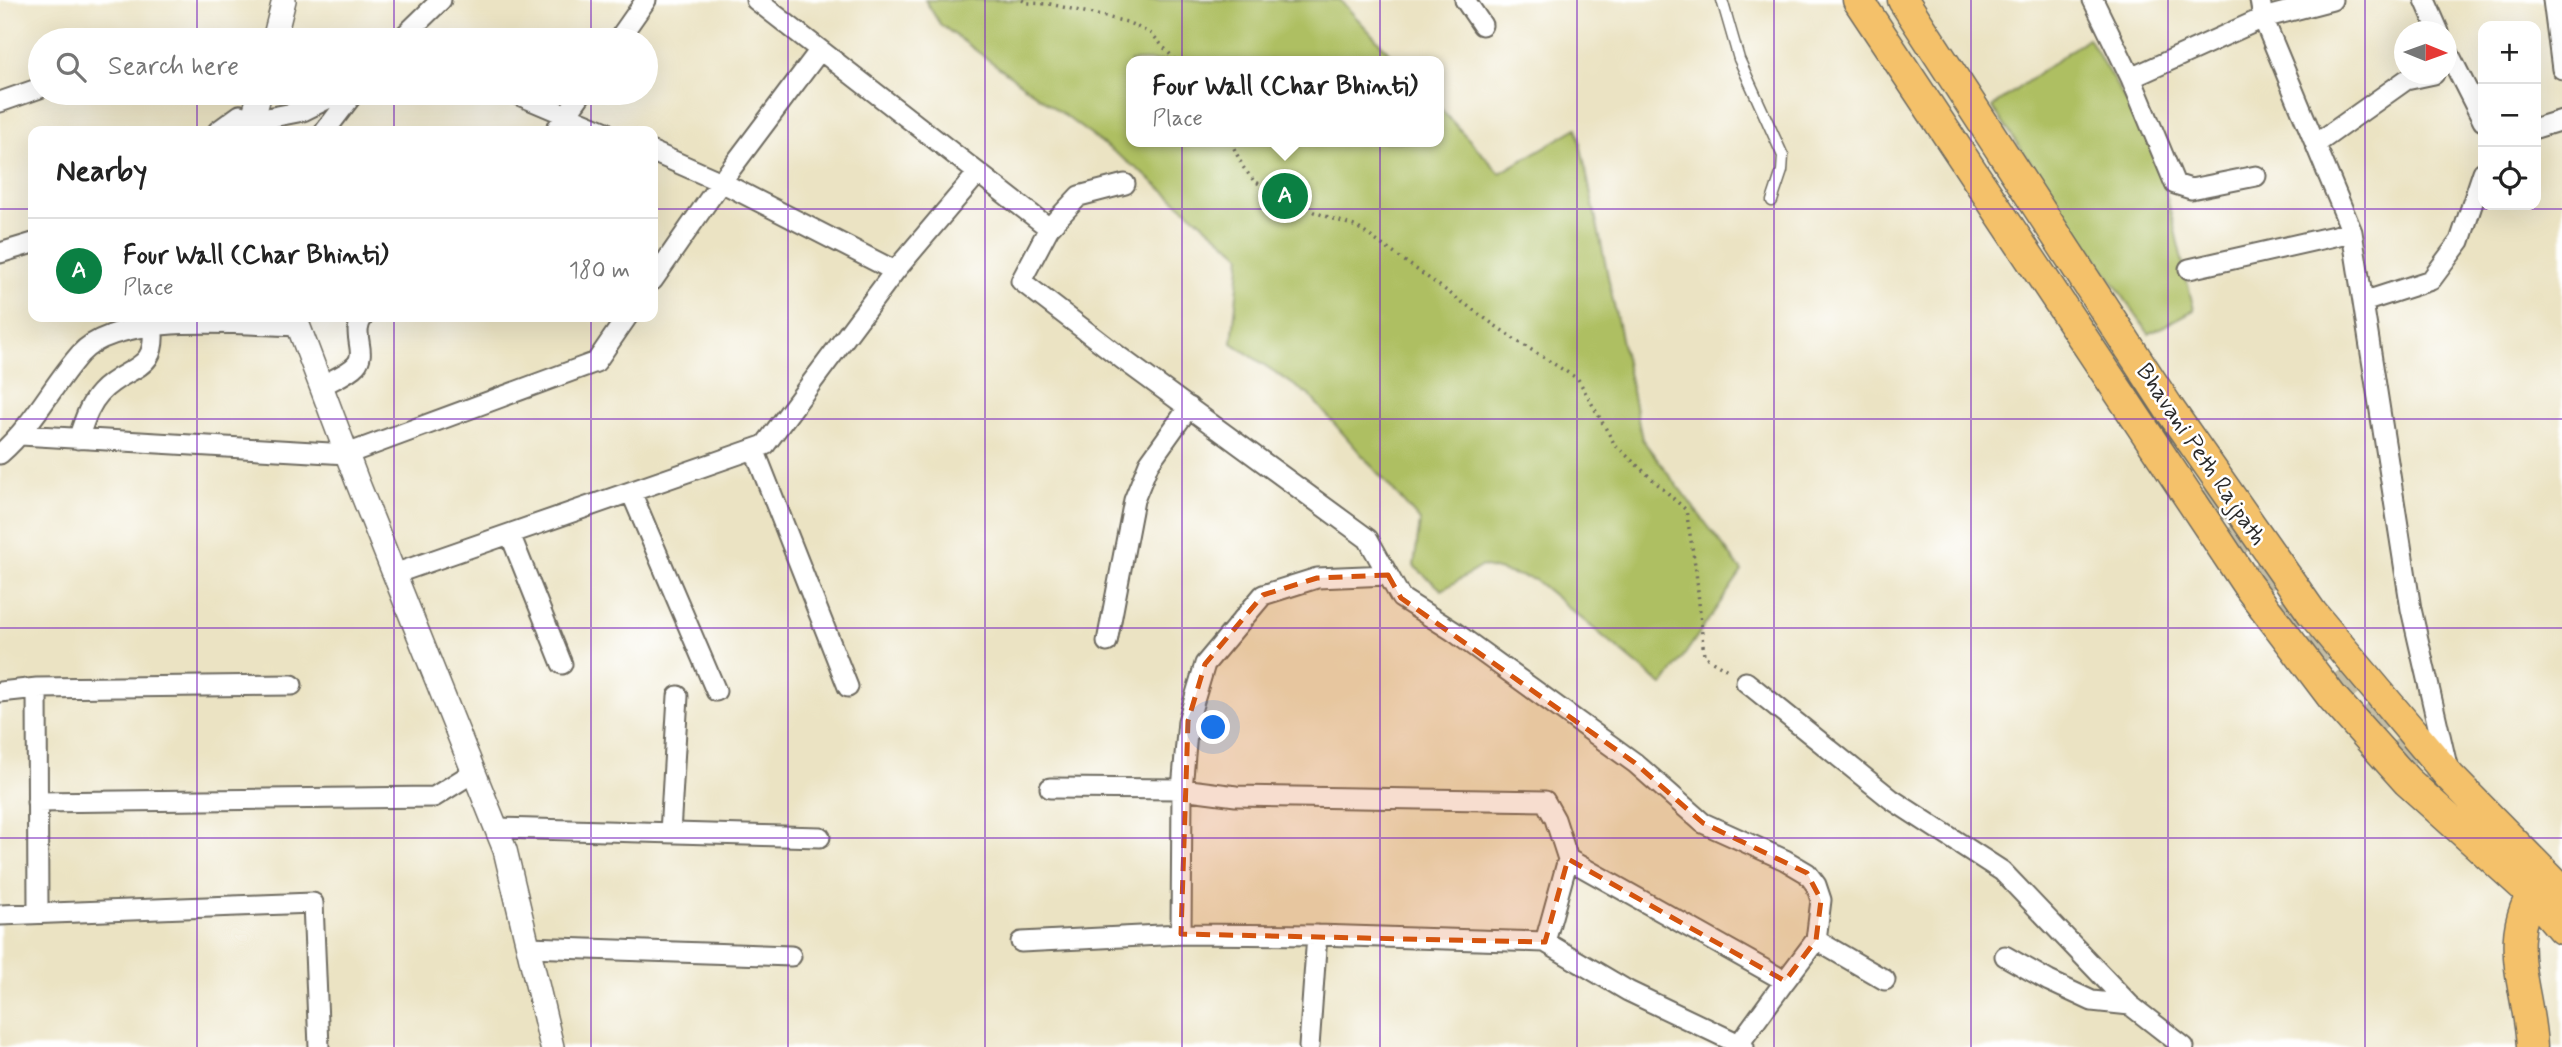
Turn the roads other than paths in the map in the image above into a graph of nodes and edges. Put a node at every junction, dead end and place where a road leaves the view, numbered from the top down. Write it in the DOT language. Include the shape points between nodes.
graph roads {
  1 [pos="285,0"];
  2 [pos="441,0"];
  3 [pos="646,0"];
  4 [pos="756,0"];
  5 [pos="1465,0"];
  6 [pos="1722,0"];
  7 [pos="1858,0"];
  8 [pos="1877,0"];
  9 [pos="1903,0"];
  10 [pos="2093,0"];
  11 [pos="2332,0"];
  12 [pos="2425,0"];
  13 [pos="2553,0"];
  14 [pos="2262,9"];
  15 [pos="2434,21"];
  16 [pos="1482,25"];
  17 [pos="277,28"];
  18 [pos="412,28"];
  19 [pos="626,28"];
  20 [pos="820,50"];
  21 [pos="2562,69"];
  22 [pos="2131,78"];
  23 [pos="2457,82"];
  24 [pos="2400,84"];
  25 [pos="28,92"];
  26 [pos="0,102"];
  27 [pos="257,105"];
  28 [pos="315,105"];
  29 [pos="345,105"];
  30 [pos="533,105"];
  31 [pos="574,105"];
  32 [pos="2478,114"];
  33 [pos="2562,120"];
  34 [pos="561,123"];
  35 [pos="224,126"];
  36 [pos="253,126"];
  37 [pos="330,126"];
  38 [pos="2541,126"];
  39 [pos="2316,144"];
  40 [pos="658,154"];
  41 [pos="978,173"];
  42 [pos="2256,176"];
  43 [pos="721,182"];
  44 [pos="1125,184"];
  45 [pos="2478,187"];
  46 [pos="1772,201"];
  47 [pos="1049,228"];
  48 [pos="2352,232"];
  49 [pos="28,245"];
  50 [pos="0,253"];
  51 [pos="2189,269"];
  52 [pos="895,271"];
  53 [pos="658,273"];
  54 [pos="2363,302"];
  55 [pos="249,322"];
  56 [pos="297,322"];
  57 [pos="361,322"];
  58 [pos="624,322"];
  59 [pos="152,324"];
  60 [pos="321,386"];
  61 [pos="1189,407"];
  62 [pos="21,435"];
  63 [pos="78,439"];
  64 [pos="754,449"];
  65 [pos="0,454"];
  66 [pos="346,454"];
  67 [pos="2206,489"];
  68 [pos="631,492"];
  69 [pos="510,534"];
  70 [pos="394,574"];
  71 [pos="1388,575"];
  72 [pos="1107,642"];
  73 [pos="562,664"];
  74 [pos="1746,682"];
  75 [pos="292,685"];
  76 [pos="848,687"];
  77 [pos="37,688"];
  78 [pos="716,691"];
  79 [pos="0,692"];
  80 [pos="678,696"];
  81 [pos="474,772"];
  82 [pos="2449,777"];
  83 [pos="1050,788"];
  84 [pos="1182,789"];
  85 [pos="37,803"];
  86 [pos="2438,810"];
  87 [pos="496,828"];
  88 [pos="670,833"];
  89 [pos="820,837"];
  90 [pos="1568,859"];
  91 [pos="2547,886"];
  92 [pos="38,913"];
  93 [pos="0,915"];
  94 [pos="2562,929"];
  95 [pos="1181,934"];
  96 [pos="1317,935"];
  97 [pos="1816,940"];
  98 [pos="1021,942"];
  99 [pos="1545,942"];
  100 [pos="528,947"];
  101 [pos="791,956"];
  102 [pos="2005,956"];
  103 [pos="1885,980"];
  104 [pos="1785,981"];
  105 [pos="2130,1005"];
  106 [pos="1740,1046"];
  107 [pos="319,1047"];
  108 [pos="552,1047"];
  109 [pos="1309,1047"];
  110 [pos="2184,1047"];
  111 [pos="2532,1047"];
  1 -- 17 [label="street"];
  2 -- 18 [label="street"];
  3 -- 19 [label="street"];
  4 -- 20 [label="street"];
  5 -- 16 [label="street"];
  6 -- 46 [label="lane" via="1739,59 1783,156"];
  7 -- 86 [label="main road" via="2248,586 2332,697"];
  8 -- 67 [label="main road"];
  9 -- 82 [label="main road, Bhavani Peth Rajpath" via="2163,398 2296,590"];
  10 -- 22 [label="street"];
  11 -- 14 [label="street"];
  12 -- 15 [label="street"];
  13 -- 21 [label="street"];
  14 -- 22 [label="street"];
  14 -- 39 [label="street"];
  20 -- 41 [label="street"];
  20 -- 43 [label="street"];
  22 -- 42 [label="street" via="2175,184 2191,189"];
  23 -- 32 [label="street"];
  24 -- 39 [label="street"];
  25 -- 26 [label="street"];
  27 -- 36 [label="street"];
  28 -- 36 [label="street"];
  29 -- 37 [label="street"];
  30 -- 34 [label="street"];
  31 -- 34 [label="street"];
  33 -- 38 [label="street"];
  35 -- 36 [label="street" via="240,114"];
  39 -- 48 [label="street"];
  40 -- 43 [label="street"];
  41 -- 47 [label="street"];
  41 -- 52 [label="street"];
  43 -- 52 [label="street"];
  43 -- 53 [label="street"];
  44 -- 47 [label="street" via="1079,196"];
  45 -- 54 [label="street" via="2460,241 2431,280"];
  47 -- 61 [label="street" via="1021,281"];
  48 -- 51 [label="street"];
  48 -- 54 [label="street"];
  49 -- 50 [label="street"];
  52 -- 64 [label="street" via="765,445"];
  54 -- 82 [label="street" via="2411,609"];
  55 -- 59 [label="street"];
  56 -- 60 [label="street"];
  57 -- 60 [label="street" via="356,332 360,358 355,367"];
  58 -- 66 [label="street" via="596,362"];
  59 -- 62 [label="street" via="95,340"];
  59 -- 63 [label="street" via="150,356 98,395"];
  60 -- 66 [label="street"];
  61 -- 71 [label="street" via="1368,539"];
  61 -- 72 [label="street" via="1149,463 1135,500"];
  62 -- 63 [label="street"];
  62 -- 65 [label="street"];
  63 -- 66 [label="street"];
  64 -- 68 [label="street"];
  64 -- 76 [label="street"];
  66 -- 70 [label="street"];
  68 -- 69 [label="street"];
  68 -- 78 [label="street"];
  69 -- 70 [label="street"];
  69 -- 73 [label="street"];
  70 -- 81 [label="street"];
  71 -- 84 [label="street" via="1317,578 1263,595 1205,664 1188,721"];
  71 -- 97 [label="street" via="1401,598 1635,763 1703,823 1807,873 1821,900"];
  74 -- 105 [label="street" via="1891,799 2001,871"];
  75 -- 77 [label="street"];
  77 -- 79 [label="street"];
  77 -- 85 [label="street"];
  80 -- 88 [label="street"];
  81 -- 85 [label="street" via="434,797"];
  81 -- 87 [label="street"];
  82 -- 86 [label="street"];
  82 -- 91 [label="main road, Bhavani Peth Rajpath"];
  83 -- 84 [label="street"];
  84 -- 90 [label="street" via="1236,796 1545,801"];
  84 -- 95 [label="street"];
  85 -- 92 [label="street"];
  86 -- 91 [label="main road"];
  87 -- 88 [label="street"];
  87 -- 100 [label="street"];
  88 -- 89 [label="street"];
  90 -- 99 [label="street"];
  90 -- 104 [label="street"];
  91 -- 94 [label="main road"];
  91 -- 111 [label="main road" via="2519,926 2518,964"];
  92 -- 93 [label="street"];
  92 -- 107 [label="street" via="313,904"];
  95 -- 96 [label="street"];
  95 -- 98 [label="street"];
  96 -- 99 [label="street"];
  96 -- 109 [label="street"];
  97 -- 103 [label="street"];
  97 -- 104 [label="street"];
  99 -- 106 [label="street" via="1629,991"];
  100 -- 101 [label="street"];
  100 -- 108 [label="street"];
  102 -- 105 [label="street" via="2092,1001"];
  104 -- 106 [label="street"];
  105 -- 110 [label="street"];
}
